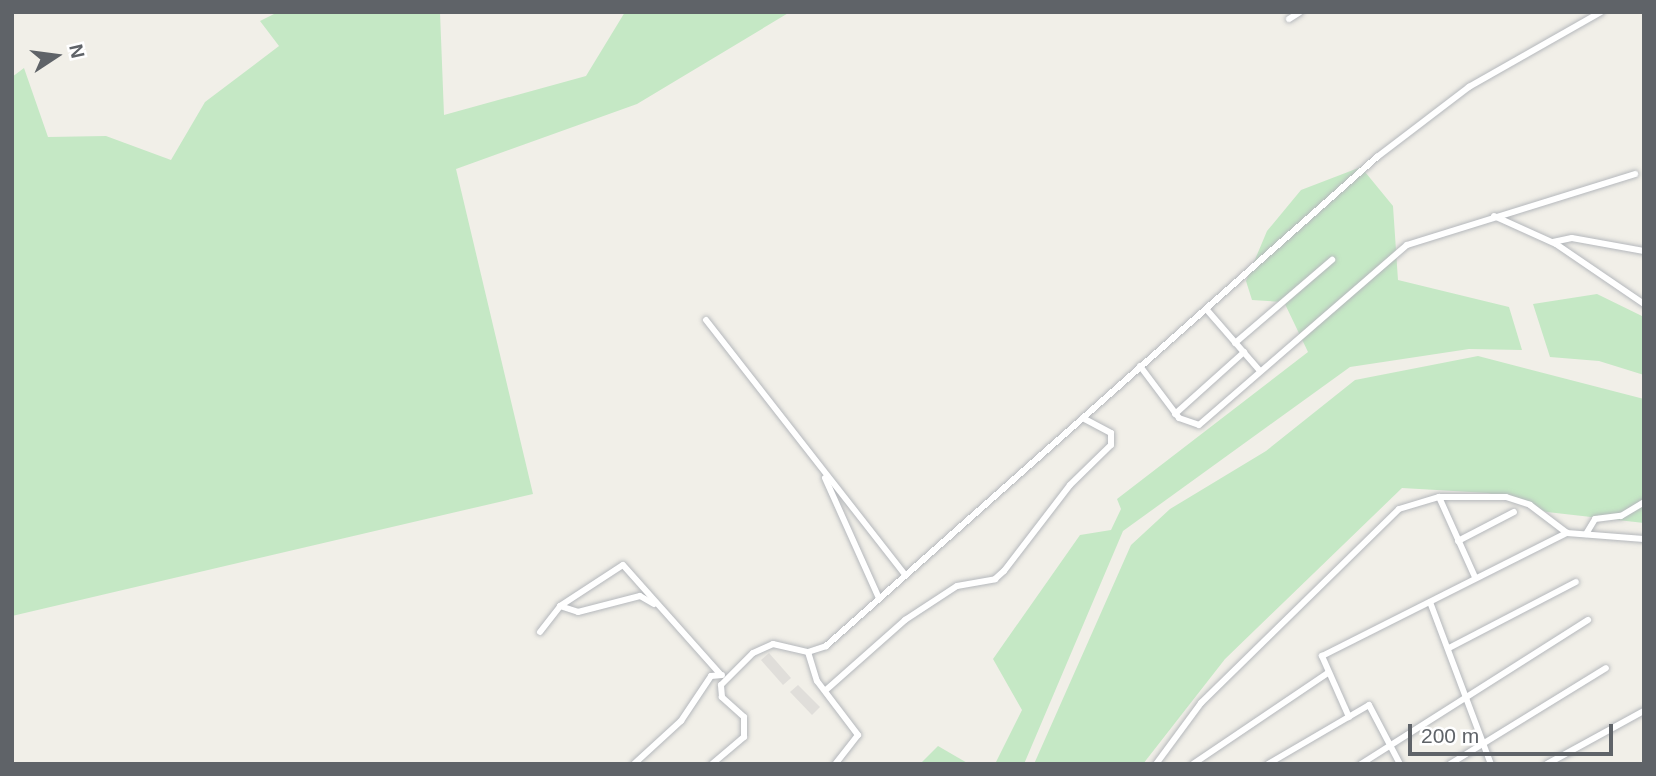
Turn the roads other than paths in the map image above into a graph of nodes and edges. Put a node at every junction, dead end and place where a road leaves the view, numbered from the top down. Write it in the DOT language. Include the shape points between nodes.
graph roads {
  1 [pos="1300,12"];
  2 [pos="1601,12"];
  3 [pos="1289,19"];
  4 [pos="1635,174"];
  5 [pos="1494,216"];
  6 [pos="1553,243"];
  7 [pos="1644,251"];
  8 [pos="1332,260"];
  9 [pos="1644,304"];
  10 [pos="1207,310"];
  11 [pos="706,320"];
  12 [pos="1236,342"];
  13 [pos="1244,352"];
  14 [pos="1140,366"];
  15 [pos="1260,371"];
  16 [pos="1175,414"];
  17 [pos="1083,418"];
  18 [pos="824,473"];
  19 [pos="1439,497"];
  20 [pos="1644,502"];
  21 [pos="1514,512"];
  22 [pos="1567,533"];
  23 [pos="1586,534"];
  24 [pos="1644,539"];
  25 [pos="1458,541"];
  26 [pos="905,575"];
  27 [pos="1475,577"];
  28 [pos="1576,582"];
  29 [pos="879,598"];
  30 [pos="1430,602"];
  31 [pos="560,606"];
  32 [pos="658,606"];
  33 [pos="1588,620"];
  34 [pos="540,632"];
  35 [pos="1449,648"];
  36 [pos="808,652"];
  37 [pos="1606,668"];
  38 [pos="1328,673"];
  39 [pos="724,675"];
  40 [pos="826,690"];
  41 [pos="1469,695"];
  42 [pos="1644,711"];
  43 [pos="1349,717"];
  44 [pos="1391,744"];
  45 [pos="1484,745"];
  46 [pos="634,764"];
  47 [pos="712,764"];
  48 [pos="835,764"];
  49 [pos="1156,764"];
  50 [pos="1193,764"];
  51 [pos="1268,764"];
  52 [pos="1361,764"];
  53 [pos="1400,764"];
  54 [pos="1450,764"];
  55 [pos="1491,764"];
  56 [pos="1547,764"];
  1 -- 3 [label="street"];
  2 -- 10 [label="street" via="1433,111"];
  4 -- 5 [label="street"];
  5 -- 6 [label="street"];
  5 -- 15 [label="street" via="1407,245"];
  6 -- 7 [label="street" via="1572,238"];
  6 -- 9 [label="street"];
  8 -- 12 [label="street"];
  10 -- 12 [label="street"];
  10 -- 14 [label="street"];
  11 -- 18 [label="street"];
  12 -- 13 [label="street"];
  13 -- 15 [label="street"];
  13 -- 16 [label="street"];
  14 -- 16 [label="street"];
  14 -- 17 [label="street"];
  15 -- 16 [label="street" via="1199,425"];
  17 -- 26 [label="street"];
  17 -- 40 [label="street" via="1111,433 1111,445 1070,485 1004,571 995,579 957,586 905,620"];
  18 -- 26 [label="street"];
  18 -- 29 [label="street"];
  19 -- 22 [label="street" via="1517,499"];
  19 -- 25 [label="street"];
  19 -- 49 [label="street" via="1399,509 1374,529 1201,703"];
  20 -- 23 [label="street" via="1621,516 1595,519"];
  21 -- 25 [label="street"];
  22 -- 23 [label="street"];
  22 -- 27 [label="street"];
  23 -- 24 [label="street"];
  25 -- 27 [label="street"];
  26 -- 29 [label="street"];
  27 -- 30 [label="street"];
  28 -- 35 [label="street"];
  29 -- 36 [label="street" via="826,646"];
  30 -- 35 [label="street"];
  30 -- 38 [label="street" via="1322,656"];
  31 -- 32 [label="street" via="578,612 642,596"];
  31 -- 32 [label="street" via="619,565 636,575"];
  31 -- 34 [label="street"];
  32 -- 39 [label="street"];
  33 -- 41 [label="street"];
  35 -- 41 [label="street"];
  36 -- 39 [label="street" via="765,646"];
  36 -- 40 [label="street"];
  37 -- 45 [label="street"];
  38 -- 43 [label="street"];
  38 -- 50 [label="street"];
  39 -- 46 [label="street" via="711,676 681,721"];
  39 -- 47 [label="street" via="721,695 742,714 747,729 738,746"];
  40 -- 48 [label="street" via="858,735"];
  41 -- 44 [label="street"];
  41 -- 45 [label="street"];
  42 -- 56 [label="street"];
  43 -- 44 [label="street" via="1370,705"];
  43 -- 51 [label="street"];
  44 -- 52 [label="street"];
  44 -- 53 [label="street"];
  45 -- 54 [label="street"];
  45 -- 55 [label="street"];
}
